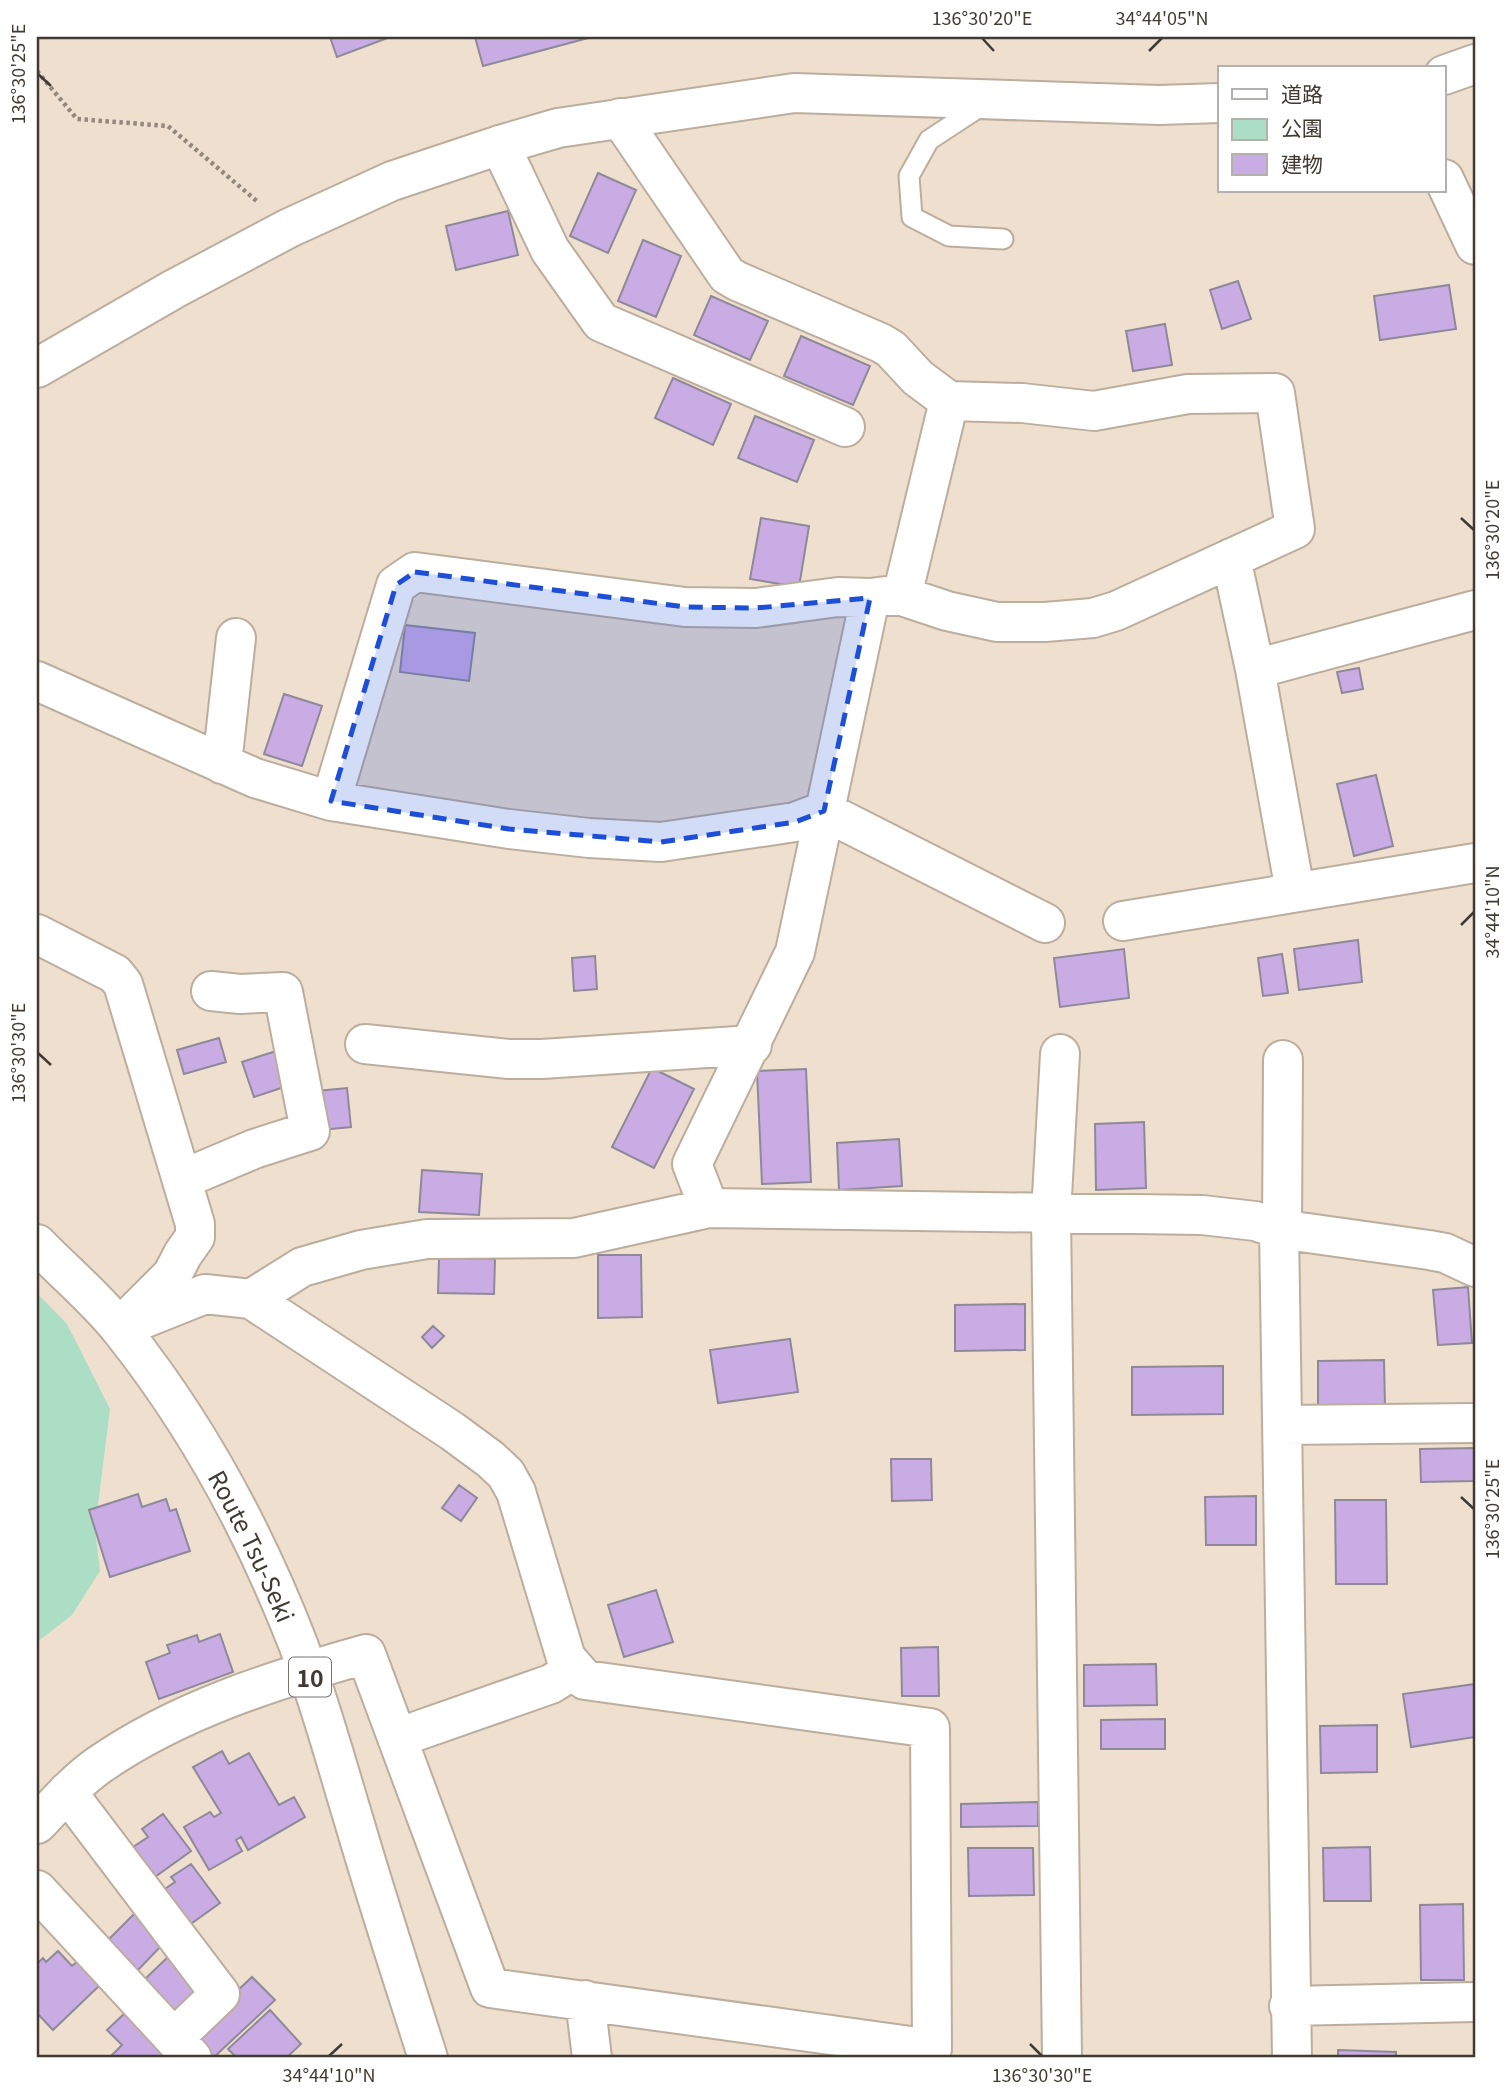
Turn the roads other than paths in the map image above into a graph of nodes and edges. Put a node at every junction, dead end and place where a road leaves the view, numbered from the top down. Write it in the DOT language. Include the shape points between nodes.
graph roads {
  1 [pos="1475,64"];
  2 [pos="1446,74"];
  3 [pos="991,100"];
  4 [pos="1218,103"];
  5 [pos="620,118"];
  6 [pos="500,145"];
  7 [pos="1446,183"];
  8 [pos="1003,239"];
  9 [pos="1475,245"];
  10 [pos="37,368"];
  11 [pos="949,401"];
  12 [pos="845,427"];
  13 [pos="1231,558"];
  14 [pos="886,597"];
  15 [pos="1475,610"];
  16 [pos="236,638"];
  17 [pos="1255,669"];
  18 [pos="37,681"];
  19 [pos="222,764"];
  20 [pos="331,801"];
  21 [pos="824,811"];
  22 [pos="1475,863"];
  23 [pos="1295,891"];
  24 [pos="1123,921"];
  25 [pos="1045,923"];
  26 [pos="37,934"];
  27 [pos="211,991"];
  28 [pos="365,1044"];
  29 [pos="752,1045"];
  30 [pos="1060,1054"];
  31 [pos="1283,1060"];
  32 [pos="183,1179"];
  33 [pos="709,1208"];
  34 [pos="1051,1214"];
  35 [pos="1280,1229"];
  36 [pos="37,1244"];
  37 [pos="1475,1267"];
  38 [pos="251,1299"];
  39 [pos="120,1328"];
  40 [pos="1475,1423"];
  41 [pos="1283,1425"];
  42 [pos="575,1669"];
  43 [pos="308,1671"];
  44 [pos="397,1738"];
  45 [pos="67,1792"];
  46 [pos="37,1824"];
  47 [pos="37,1890"];
  48 [pos="585,2000"];
  49 [pos="1475,2002"];
  50 [pos="1289,2006"];
  51 [pos="183,2048"];
  52 [pos="856,2049"];
  53 [pos="428,2058"];
  54 [pos="592,2058"];
  55 [pos="1062,2058"];
  56 [pos="1292,2058"];
  1 -- 2 [label="street"];
  3 -- 4 [label="street"];
  3 -- 5 [label="street" via="794,93"];
  3 -- 8 [label="lane" via="929,140 909,176 912,218 948,236"];
  5 -- 6 [label="street" via="558,128"];
  5 -- 11 [label="street" via="727,275 881,343"];
  6 -- 10 [label="street" via="392,181 289,228"];
  6 -- 12 [label="street" via="550,250 601,322"];
  7 -- 9 [label="street"];
  11 -- 13 [label="street" via="1094,411 1188,394 1275,393 1296,529"];
  11 -- 14 [label="street"];
  13 -- 14 [label="street" via="1093,618 997,622"];
  13 -- 17 [label="street"];
  14 -- 20 [label="street" via="838,597 756,608 685,607 415,572 396,585"];
  14 -- 21 [label="street"];
  15 -- 17 [label="street"];
  16 -- 19 [label="street"];
  17 -- 23 [label="street"];
  18 -- 19 [label="street"];
  19 -- 20 [label="street"];
  20 -- 21 [label="street" via="509,829 661,842 795,822"];
  21 -- 25 [label="street"];
  21 -- 29 [label="street" via="795,952"];
  22 -- 23 [label="street"];
  23 -- 24 [label="street"];
  26 -- 32 [label="street" via="115,974 123,984"];
  27 -- 32 [label="street" via="283,992 310,1130"];
  28 -- 29 [label="street" via="509,1059"];
  29 -- 33 [label="street" via="692,1164"];
  30 -- 34 [label="street"];
  31 -- 35 [label="street"];
  32 -- 39 [label="street" via="195,1237 172,1275"];
  33 -- 34 [label="street"];
  33 -- 38 [label="street" via="575,1238 427,1239 360,1250 302,1267"];
  34 -- 35 [label="street" via="1202,1215"];
  34 -- 55 [label="street"];
  35 -- 37 [label="street" via="1445,1253"];
  35 -- 41 [label="street"];
  36 -- 39 [label="street, Route Tsu-Seki / 10"];
  38 -- 39 [label="street" via="205,1294"];
  38 -- 42 [label="street" via="452,1432 506,1474 516,1492 566,1658"];
  39 -- 43 [label="street, Route Tsu-Seki / 10" via="213,1466 253,1542"];
  40 -- 41 [label="street"];
  41 -- 50 [label="street"];
  42 -- 44 [label="street" via="551,1684"];
  42 -- 52 [label="street" via="585,1680 930,1728 932,2049"];
  43 -- 44 [label="street" via="366,1654"];
  43 -- 45 [label="street" via="257,1687 142,1738 97,1766"];
  43 -- 53 [label="street, Route Tsu-Seki / 10"];
  44 -- 48 [label="street" via="490,1988"];
  45 -- 46 [label="street"];
  45 -- 51 [label="street" via="220,1994"];
  47 -- 51 [label="street"];
  48 -- 52 [label="street"];
  48 -- 54 [label="street"];
  49 -- 50 [label="street"];
  50 -- 56 [label="street"];
}
